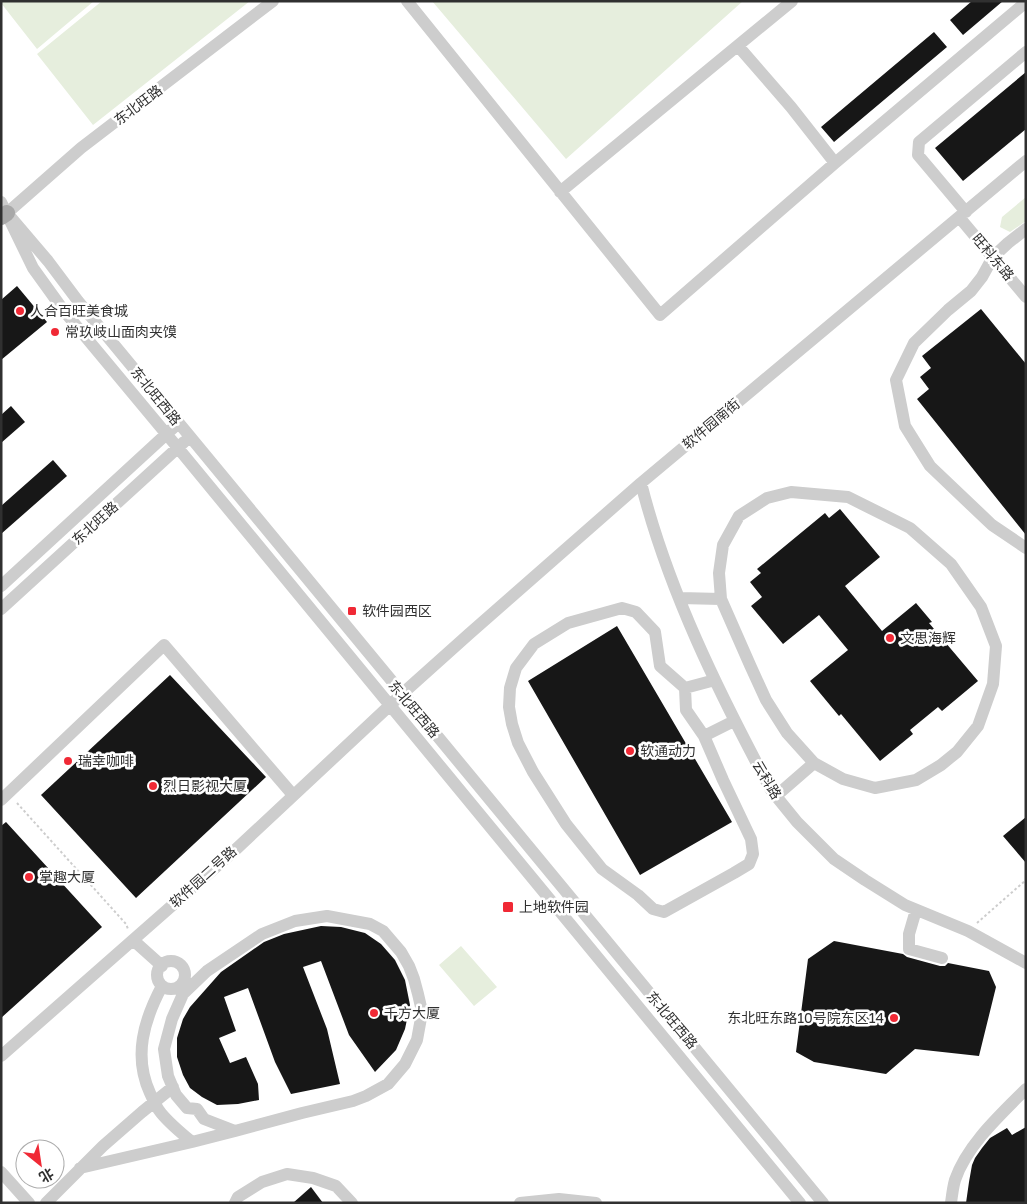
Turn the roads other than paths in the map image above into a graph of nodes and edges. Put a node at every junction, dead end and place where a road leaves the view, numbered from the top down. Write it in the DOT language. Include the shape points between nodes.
graph roads {
  1 [pos="273,1"];
  2 [pos="407,1"];
  3 [pos="792,1"];
  4 [pos="1026,2"];
  5 [pos="738,46"];
  6 [pos="1026,52"];
  7 [pos="1026,161"];
  8 [pos="835,163"];
  9 [pos="560,192"];
  10 [pos="3,212"];
  11 [pos="962,214"];
  12 [pos="1026,229"];
  13 [pos="993,257"];
  14 [pos="1025,294"];
  15 [pos="178,423"];
  16 [pos="166,434"];
  17 [pos="190,437"];
  18 [pos="178,448"];
  19 [pos="641,483"];
  20 [pos="1026,548"];
  21 [pos="1,586"];
  22 [pos="680,598"];
  23 [pos="721,599"];
  24 [pos="1,609"];
  25 [pos="715,680"];
  26 [pos="685,688"];
  27 [pos="402,694"];
  28 [pos="390,705"];
  29 [pos="734,721"];
  30 [pos="704,736"];
  31 [pos="814,763"];
  32 [pos="293,795"];
  33 [pos="776,796"];
  34 [pos="5,797"];
  35 [pos="916,910"];
  36 [pos="133,940"];
  37 [pos="942,958"];
  38 [pos="1026,963"];
  39 [pos="162,966"];
  40 [pos="162,986"];
  41 [pos="185,987"];
  42 [pos="1,1056"];
  43 [pos="173,1087"];
  44 [pos="1026,1089"];
  45 [pos="154,1102"];
  46 [pos="235,1131"];
  47 [pos="192,1142"];
  48 [pos="80,1168"];
  49 [pos="1,1172"];
  50 [pos="29,1203"];
  51 [pos="46,1203"];
  52 [pos="235,1203"];
  53 [pos="352,1203"];
  54 [pos="520,1203"];
  55 [pos="596,1203"];
  56 [pos="800,1203"];
  57 [pos="823,1203"];
  58 [pos="951,1203"];
  1 -- 10 [label="street, 东北旺路"];
  2 -- 9 [label="street"];
  3 -- 5 [label="street"];
  4 -- 8 [label="street"];
  5 -- 8 [label="street"];
  5 -- 9 [label="street"];
  6 -- 11 [label="street, 旺科东路" via="919,142 918,155"];
  7 -- 11 [label="street, 软件园南街"];
  8 -- 9 [label="street" via="660,315"];
  10 -- 15 [label="street, 东北旺西路" via="48,262"];
  10 -- 16 [label="street, 东北旺西路" via="38,276"];
  11 -- 13 [label="street, 旺科东路"];
  11 -- 19 [label="street, 软件园南街"];
  12 -- 13 [label="street"];
  13 -- 14 [label="street, 旺科东路"];
  13 -- 20 [label="street" via="971,291 914,343 896,380 905,426 930,466 992,525"];
  15 -- 16 [label="street, 东北旺路"];
  15 -- 17 [label="street, 东北旺西路"];
  16 -- 18 [label="street, 东北旺西路"];
  16 -- 21 [label="street, 东北旺路"];
  17 -- 18 [label="street, 东北旺路"];
  17 -- 27 [label="street, 东北旺西路"];
  18 -- 24 [label="street, 东北旺路"];
  18 -- 28 [label="street, 东北旺西路"];
  19 -- 22 [label="street, 云科路" via="649,516"];
  19 -- 27 [label="street, 软件园南街"];
  22 -- 23 [label="street"];
  22 -- 25 [label="street, 云科路"];
  23 -- 31 [label="street" via="766,700 787,733"];
  23 -- 31 [label="street" via="719,573 724,544 739,516 767,498 791,492 848,497 910,528 951,564 981,607 996,646 993,684 978,726 957,752 916,780 875,788 843,779"];
  25 -- 26 [label="street"];
  25 -- 29 [label="street, 云科路"];
  26 -- 30 [label="street" via="686,710"];
  26 -- 30 [label="street" via="660,666 655,632 636,612 622,608 568,622 534,644 516,668 510,688 512,724 518,743 566,824 602,868 653,909 664,912 749,864 752,854 751,839"];
  27 -- 28 [label="street, 软件园二号路"];
  27 -- 57 [label="street, 东北旺西路"];
  28 -- 32 [label="street, 软件园二号路"];
  28 -- 56 [label="street, 东北旺西路"];
  29 -- 30 [label="street"];
  29 -- 33 [label="street, 云科路"];
  31 -- 33 [label="street"];
  32 -- 34 [label="street" via="164,645"];
  32 -- 36 [label="street, 软件园二号路"];
  33 -- 35 [label="street, 云科路" via="834,859"];
  35 -- 37 [label="street" via="909,934 909,949"];
  35 -- 38 [label="street, 云科路" via="968,931"];
  36 -- 39 [label="street"];
  36 -- 42 [label="street, 软件园二号路"];
  39 -- 40 [label="street" via="158,974"];
  39 -- 41 [label="street" via="170,962 179,964 185,976"];
  40 -- 41 [label="street" via="170,989"];
  40 -- 45 [label="street" via="147,1022 142,1046 144,1078"];
  41 -- 43 [label="street" via="164,1049"];
  41 -- 46 [label="street" via="262,934 295,921 327,916 370,924 383,931 401,952 414,980 421,1007 417,1040 405,1064 388,1084 353,1101"];
  43 -- 45 [label="street"];
  43 -- 46 [label="street" via="187,1108 197,1109 204,1119"];
  44 -- 58 [label="street" via="988,1127 963,1162"];
  45 -- 47 [label="street"];
  45 -- 48 [label="street"];
  46 -- 47 [label="street"];
  47 -- 48 [label="street"];
  48 -- 51 [label="street"];
  49 -- 50 [label="street"];
  52 -- 53 [label="street" via="238,1196 262,1182 287,1174 336,1186"];
  54 -- 55 [label="street" via="560,1199"];
}
